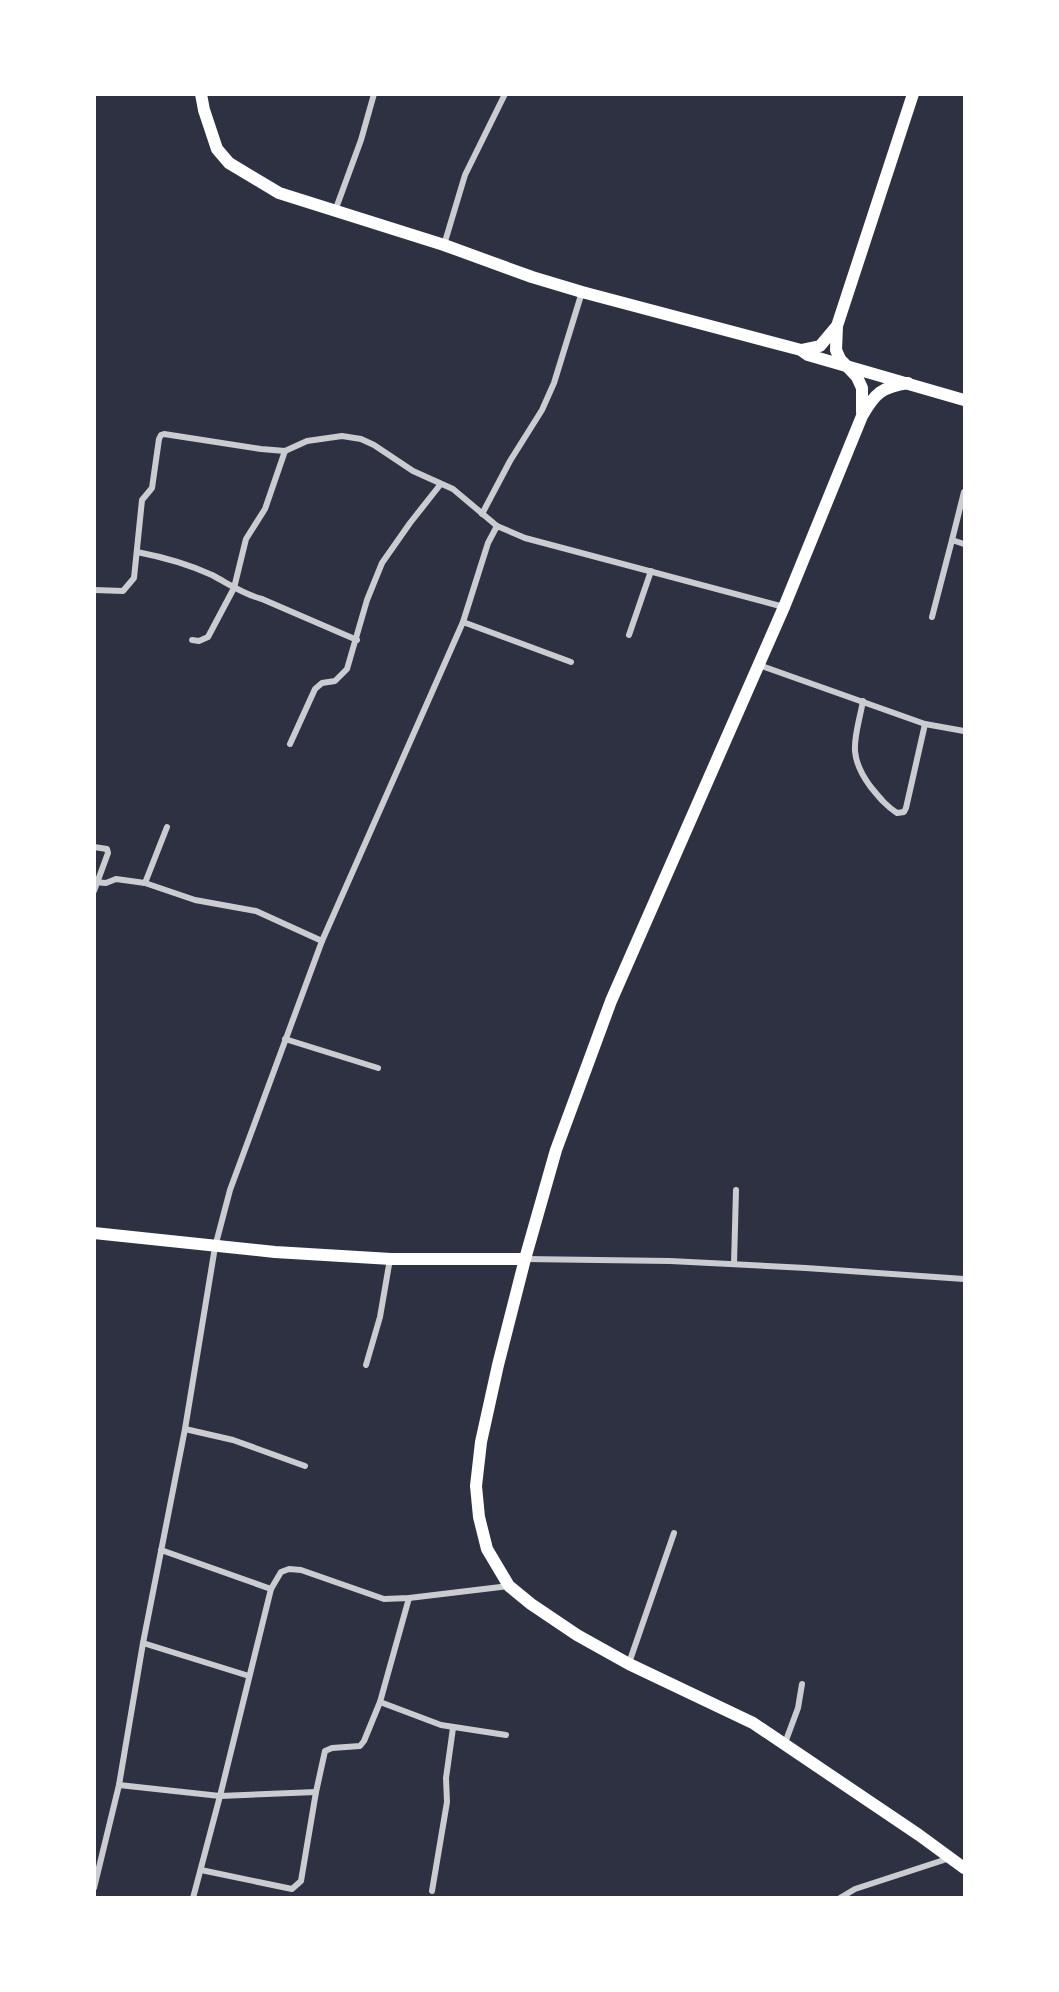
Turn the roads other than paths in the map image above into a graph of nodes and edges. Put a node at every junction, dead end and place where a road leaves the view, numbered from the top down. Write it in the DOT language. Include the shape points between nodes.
graph roads {
  1 [pos="201,94"];
  2 [pos="374,94"];
  3 [pos="504,94"];
  4 [pos="913,94"];
  5 [pos="335,212"];
  6 [pos="444,245"];
  7 [pos="582,292"];
  8 [pos="837,326"];
  9 [pos="801,350"];
  10 [pos="847,366"];
  11 [pos="908,383"];
  12 [pos="964,400"];
  13 [pos="862,416"];
  14 [pos="285,451"];
  15 [pos="440,485"];
  16 [pos="964,492"];
  17 [pos="482,514"];
  18 [pos="497,526"];
  19 [pos="952,540"];
  20 [pos="964,544"];
  21 [pos="137,552"];
  22 [pos="651,571"];
  23 [pos="234,588"];
  24 [pos="94,590"];
  25 [pos="784,608"];
  26 [pos="932,617"];
  27 [pos="463,622"];
  28 [pos="629,634"];
  29 [pos="192,640"];
  30 [pos="357,640"];
  31 [pos="570,662"];
  32 [pos="758,665"];
  33 [pos="862,701"];
  34 [pos="925,724"];
  35 [pos="964,731"];
  36 [pos="290,744"];
  37 [pos="167,826"];
  38 [pos="94,847"];
  39 [pos="96,883"];
  40 [pos="145,884"];
  41 [pos="94,891"];
  42 [pos="322,941"];
  43 [pos="285,1039"];
  44 [pos="378,1068"];
  45 [pos="736,1190"];
  46 [pos="94,1233"];
  47 [pos="215,1247"];
  48 [pos="391,1259"];
  49 [pos="525,1259"];
  50 [pos="734,1264"];
  51 [pos="964,1280"];
  52 [pos="366,1365"];
  53 [pos="186,1429"];
  54 [pos="305,1466"];
  55 [pos="674,1533"];
  56 [pos="161,1550"];
  57 [pos="509,1586"];
  58 [pos="271,1589"];
  59 [pos="409,1599"];
  60 [pos="143,1643"];
  61 [pos="629,1664"];
  62 [pos="249,1676"];
  63 [pos="802,1684"];
  64 [pos="380,1702"];
  65 [pos="453,1728"];
  66 [pos="506,1736"];
  67 [pos="785,1743"];
  68 [pos="119,1785"];
  69 [pos="316,1792"];
  70 [pos="220,1796"];
  71 [pos="950,1857"];
  72 [pos="964,1868"];
  73 [pos="201,1870"];
  74 [pos="94,1888"];
  75 [pos="432,1891"];
  76 [pos="193,1898"];
  77 [pos="840,1898"];
  1 -- 5 [label="main road" via="217,148 229,162 279,193"];
  2 -- 5 [label="street"];
  3 -- 6 [label="street" via="465,175"];
  4 -- 8 [label="main road"];
  5 -- 6 [label="main road"];
  6 -- 7 [label="main road"];
  7 -- 9 [label="main road"];
  7 -- 17 [label="street" via="542,410"];
  8 -- 9 [label="main road" via="820,346"];
  8 -- 10 [label="main road" via="836,350"];
  9 -- 10 [label="main road"];
  10 -- 11 [label="main road"];
  10 -- 13 [label="main road" via="862,388"];
  11 -- 12 [label="main road"];
  11 -- 13 [label="main road" via="880,392"];
  13 -- 25 [label="main road"];
  14 -- 15 [label="street" via="307,441 342,436 361,439"];
  14 -- 21 [label="street" via="161,435 152,488 142,500"];
  14 -- 23 [label="street" via="264,509 246,539"];
  15 -- 17 [label="street" via="453,489"];
  15 -- 30 [label="street" via="382,563"];
  16 -- 19 [label="street"];
  17 -- 18 [label="street"];
  18 -- 22 [label="street" via="510,533"];
  18 -- 27 [label="street"];
  19 -- 20 [label="street"];
  19 -- 26 [label="street"];
  21 -- 23 [label="street" via="176,560"];
  21 -- 24 [label="street" via="130,586 123,591"];
  22 -- 25 [label="street"];
  22 -- 28 [label="street"];
  23 -- 29 [label="street" via="208,637"];
  23 -- 30 [label="street"];
  25 -- 32 [label="main road"];
  27 -- 31 [label="street"];
  27 -- 42 [label="street"];
  30 -- 36 [label="street" via="342,676 315,689"];
  32 -- 33 [label="street"];
  32 -- 49 [label="main road" via="594,1045 556,1150"];
  33 -- 34 [label="street"];
  33 -- 34 [label="street" via="854,756 859,771 883,803 897,813 906,808"];
  34 -- 35 [label="street"];
  37 -- 40 [label="street"];
  38 -- 39 [label="street" via="107,849 108,853"];
  39 -- 40 [label="street" via="116,879"];
  39 -- 41 [label="street"];
  40 -- 42 [label="street" via="195,900 256,911"];
  42 -- 43 [label="street"];
  43 -- 44 [label="street"];
  43 -- 47 [label="street" via="230,1190"];
  45 -- 50 [label="street"];
  46 -- 47 [label="main road"];
  47 -- 48 [label="main road"];
  47 -- 53 [label="street"];
  48 -- 49 [label="main road"];
  48 -- 52 [label="street"];
  49 -- 50 [label="street"];
  49 -- 57 [label="main road" via="483,1431 476,1486 478,1517 487,1549"];
  50 -- 51 [label="street"];
  53 -- 54 [label="street" via="233,1440"];
  53 -- 56 [label="street"];
  55 -- 61 [label="street"];
  56 -- 58 [label="street"];
  56 -- 60 [label="street"];
  57 -- 59 [label="street"];
  57 -- 61 [label="main road" via="577,1635"];
  58 -- 59 [label="street" via="281,1572 289,1569 384,1599"];
  58 -- 62 [label="street"];
  59 -- 64 [label="street"];
  60 -- 62 [label="street"];
  60 -- 68 [label="street"];
  61 -- 67 [label="main road" via="753,1723"];
  62 -- 70 [label="street"];
  63 -- 67 [label="street"];
  64 -- 65 [label="street"];
  64 -- 69 [label="street" via="360,1746 325,1751"];
  65 -- 66 [label="street"];
  65 -- 75 [label="street" via="447,1802"];
  67 -- 71 [label="main road"];
  68 -- 70 [label="street"];
  68 -- 74 [label="street"];
  69 -- 70 [label="street"];
  69 -- 73 [label="street" via="297,1887"];
  70 -- 73 [label="street"];
  71 -- 72 [label="main road"];
  71 -- 77 [label="street" via="855,1889"];
  73 -- 76 [label="street"];
}
